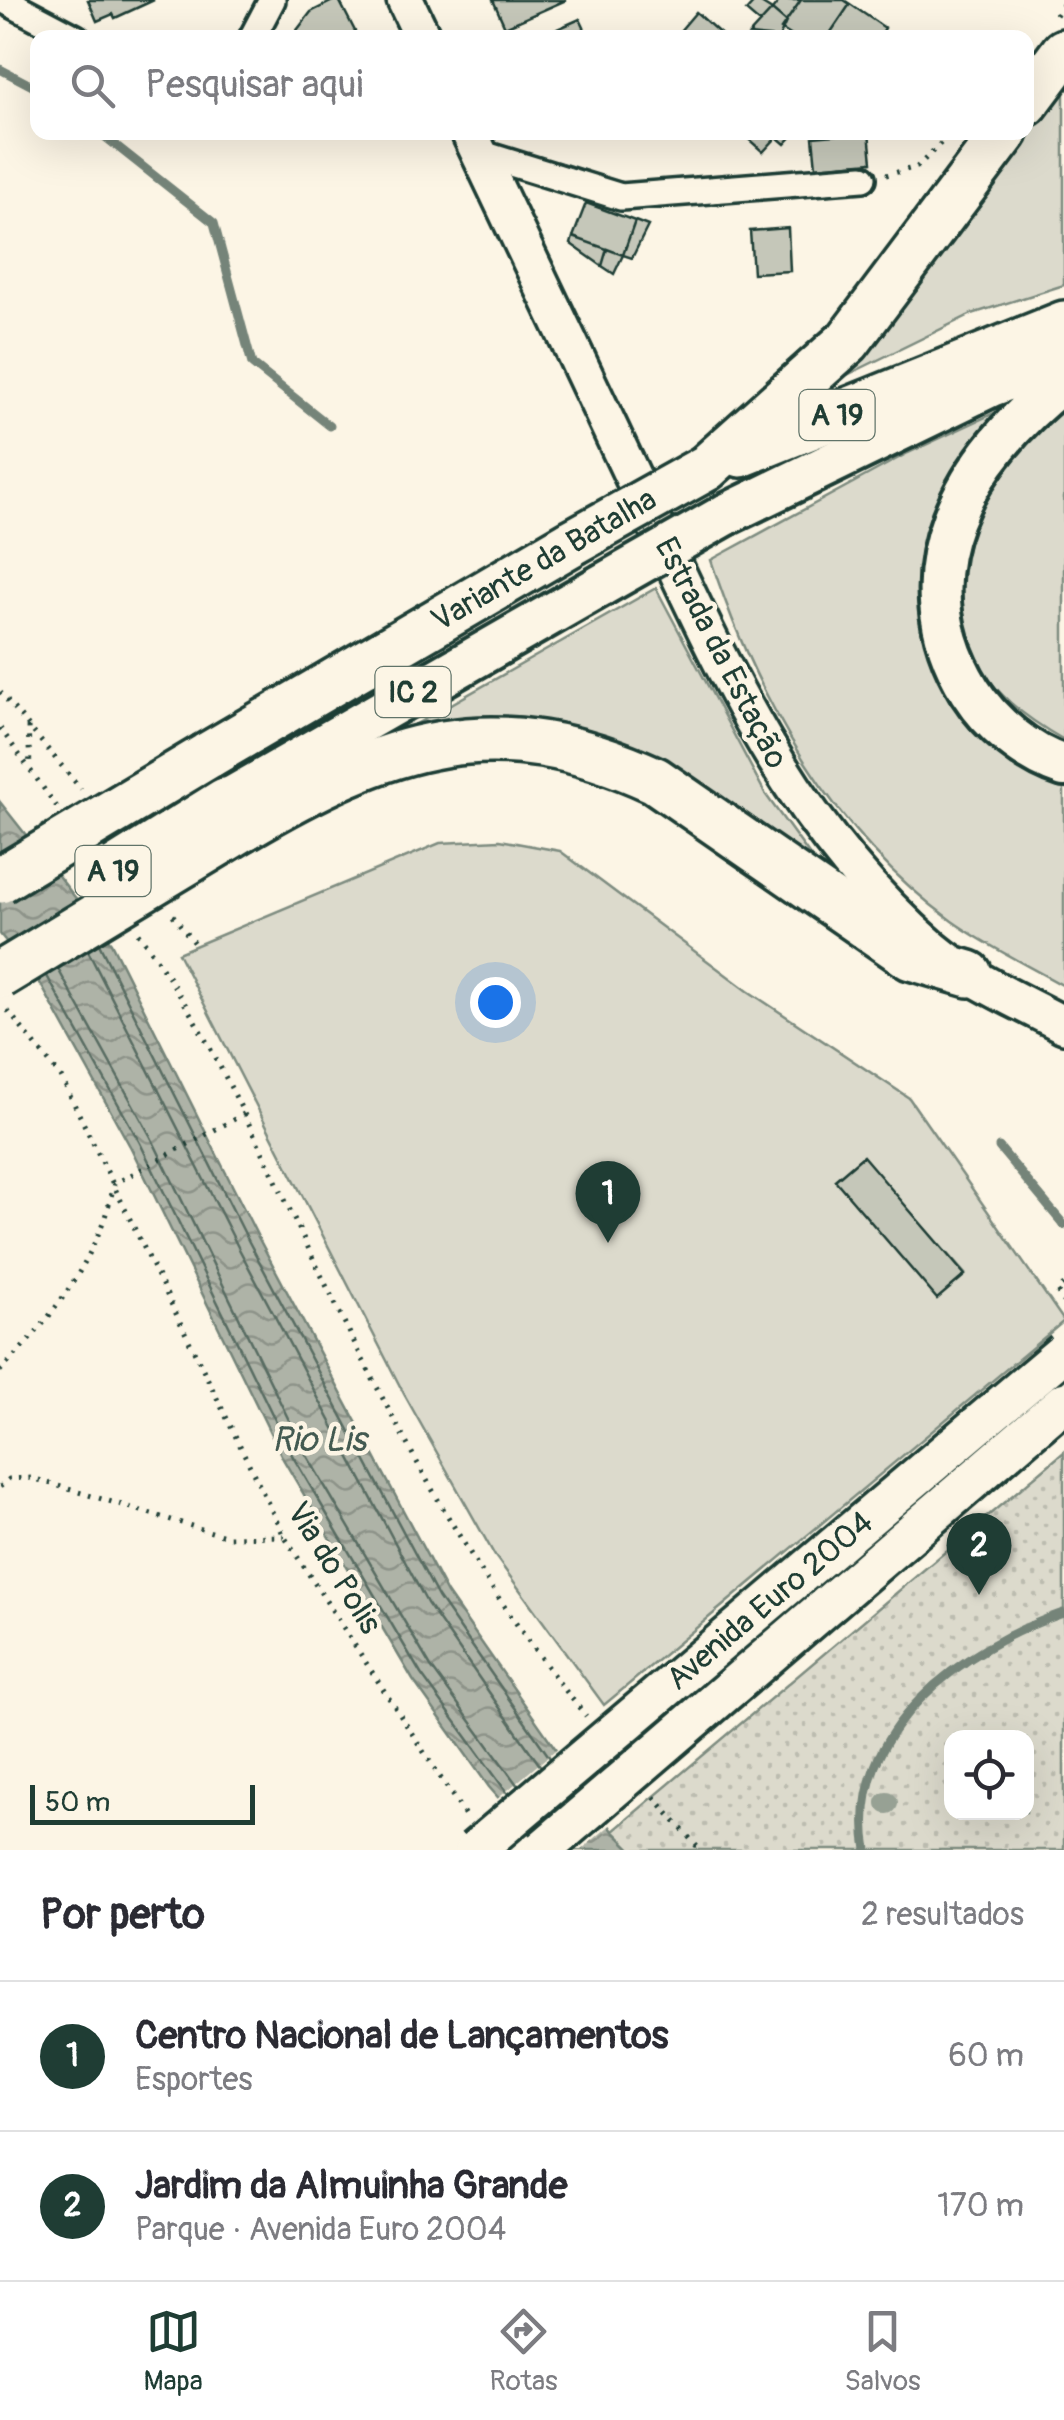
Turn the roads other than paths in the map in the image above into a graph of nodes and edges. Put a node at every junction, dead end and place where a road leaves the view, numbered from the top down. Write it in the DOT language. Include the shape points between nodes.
graph roads {
  1 [pos="4,0"];
  2 [pos="272,0"];
  3 [pos="405,0"];
  4 [pos="61,30"];
  5 [pos="256,30"];
  6 [pos="419,30"];
  7 [pos="1064,52"];
  8 [pos="1034,92"];
  9 [pos="999,140"];
  10 [pos="474,143"];
  11 [pos="863,178"];
  12 [pos="1064,324"];
  13 [pos="1064,359"];
  14 [pos="1064,381"];
  15 [pos="706,468"];
  16 [pos="1064,766"];
  17 [pos="234,815"];
  18 [pos="0,880"];
  19 [pos="0,941"];
  20 [pos="969,974"];
  21 [pos="0,975"];
  22 [pos="1064,1025"];
  23 [pos="1064,1352"];
  24 [pos="1064,1402"];
  25 [pos="474,1837"];
  26 [pos="542,1850"];
  1 -- 4 [label="street"];
  2 -- 5 [label="street"];
  3 -- 6 [label="main road"];
  7 -- 8 [label="highway"];
  9 -- 15 [label="highway" via="848,341"];
  10 -- 11 [label="street" via="621,198"];
  10 -- 20 [label="main road, Estrada da Estação" via="772,758 845,861 935,950"];
  12 -- 15 [label="highway, Variante da Batalha / A 19"];
  13 -- 17 [label="highway, IC 2, bridge" via="991,386 727,514"];
  14 -- 16 [label="highway" via="1015,422 981,463 958,502 940,586 954,664 977,702 1008,734"];
  15 -- 18 [label="highway, Variante da Batalha / A 19, bridge"];
  17 -- 19 [label="highway, A 19, bridge"];
  17 -- 20 [label="highway" via="401,752 475,739 536,741 655,780 911,958"];
  17 -- 21 [label="highway, bridge"];
  20 -- 22 [label="main road, Estrada da Estação"];
  23 -- 25 [label="main road, Avenida Euro 2004, bridge"];
  24 -- 26 [label="main road, Avenida Euro 2004, bridge"];
}
